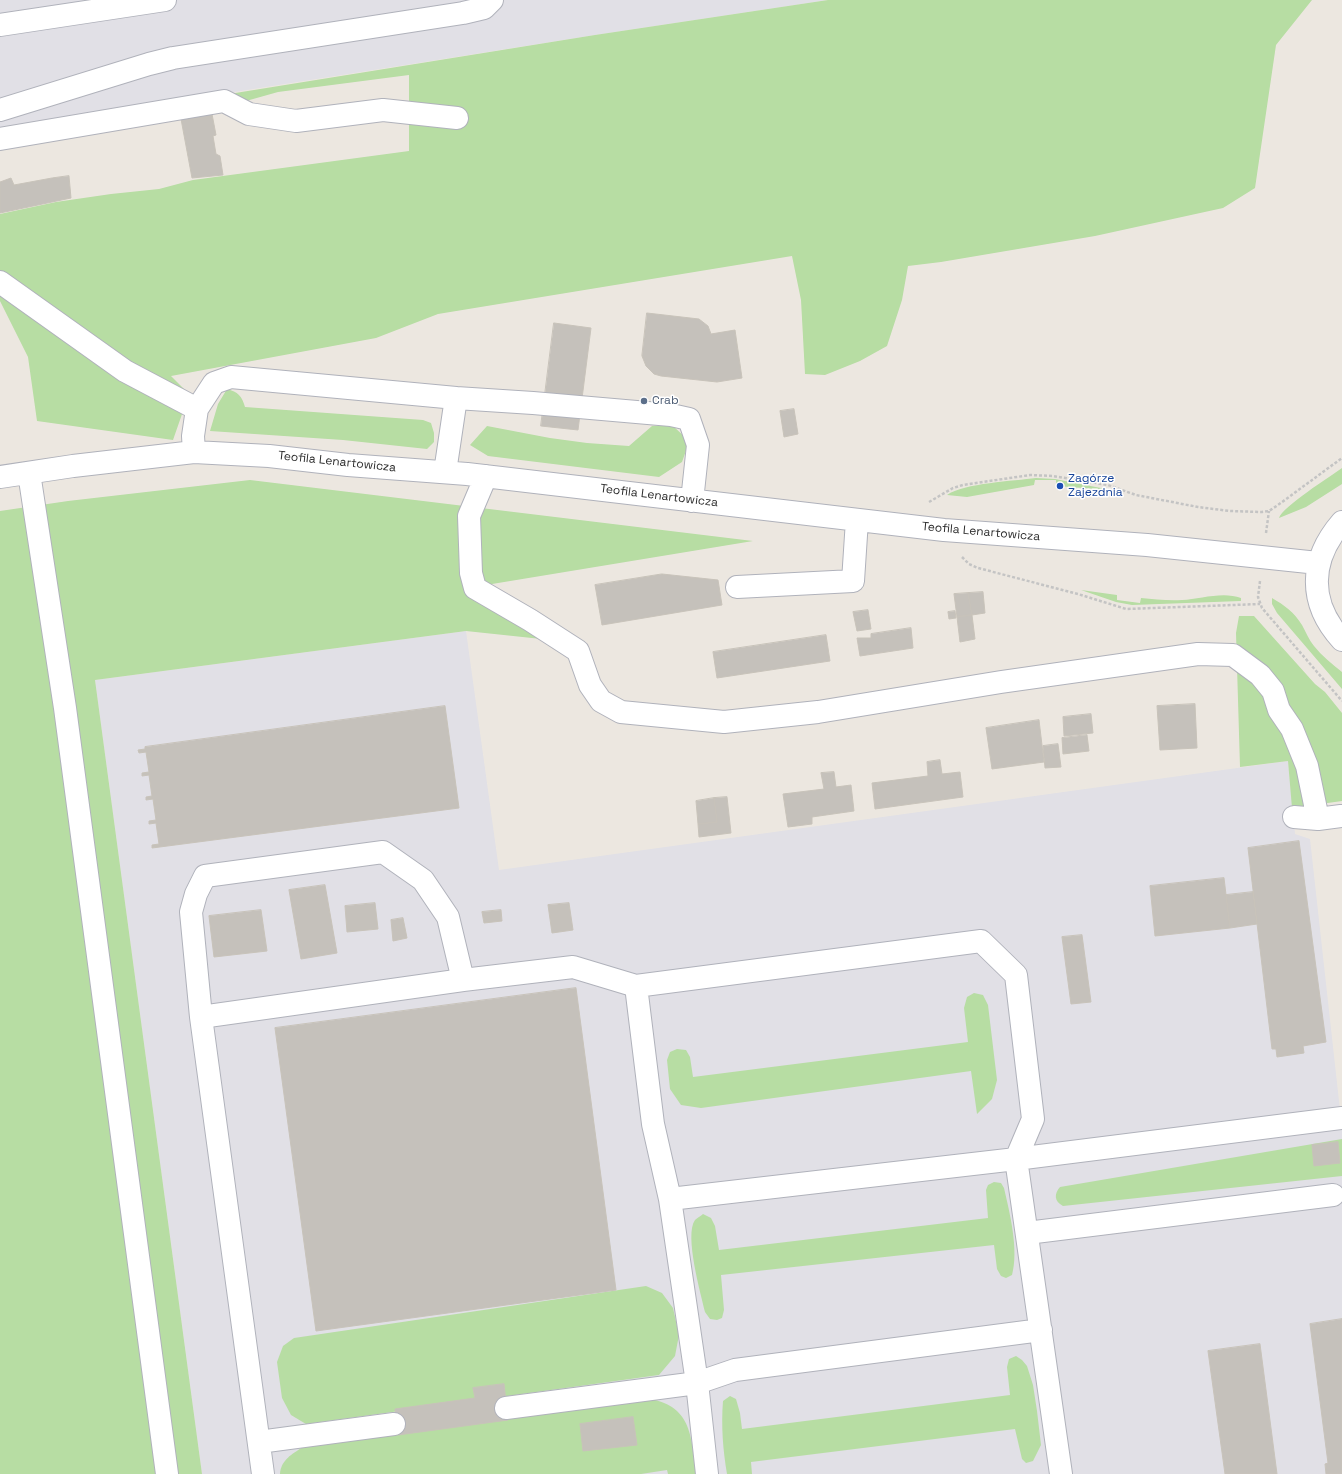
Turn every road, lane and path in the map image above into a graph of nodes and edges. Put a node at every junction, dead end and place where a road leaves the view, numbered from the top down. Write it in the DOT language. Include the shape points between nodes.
graph roads {
  1 [pos="165,0"];
  2 [pos="492,0"];
  3 [pos="0,25"];
  4 [pos="0,110"];
  5 [pos="457,118"];
  6 [pos="0,139"];
  7 [pos="0,282"];
  8 [pos="456,398"];
  9 [pos="197,409"];
  10 [pos="194,452"];
  11 [pos="1342,458"];
  12 [pos="445,472"];
  13 [pos="29,473"];
  14 [pos="486,476"];
  15 [pos="0,477"];
  16 [pos="692,501"];
  17 [pos="1269,511"];
  18 [pos="857,520"];
  19 [pos="1268,520"];
  20 [pos="1342,522"];
  21 [pos="891,524"];
  22 [pos="959,555"];
  23 [pos="1318,564"];
  24 [pos="737,588"];
  25 [pos="1258,593"];
  26 [pos="1260,604"];
  27 [pos="1342,640"];
  28 [pos="1342,701"];
  29 [pos="1294,817"];
  30 [pos="1318,819"];
  31 [pos="1342,819"];
  32 [pos="463,980"];
  33 [pos="636,986"];
  34 [pos="201,1017"];
  35 [pos="1342,1118"];
  36 [pos="1016,1158"];
  37 [pos="1333,1195"];
  38 [pos="670,1199"];
  39 [pos="1027,1233"];
  40 [pos="1041,1330"];
  41 [pos="697,1383"];
  42 [pos="506,1408"];
  43 [pos="394,1424"];
  44 [pos="259,1442"];
  45 [pos="167,1474"];
  46 [pos="263,1474"];
  47 [pos="707,1474"];
  48 [pos="1061,1474"];
  1 -- 3 [label="street"];
  2 -- 4 [label="street" via="484,8 463,13 173,58"];
  5 -- 6 [label="street" via="383,110 296,120 249,114 224,101"];
  7 -- 9 [label="street" via="125,371"];
  8 -- 9 [label="street" via="231,377 214,383"];
  8 -- 12 [label="street"];
  8 -- 16 [label="street" via="671,415 689,419 698,445"];
  9 -- 10 [label="street" via="193,436"];
  10 -- 12 [label="street, Teofila Lenartowicza"];
  10 -- 13 [label="street, Teofila Lenartowicza"];
  11 -- 17 [label="path"];
  12 -- 14 [label="street, Teofila Lenartowicza"];
  13 -- 15 [label="street, Teofila Lenartowicza"];
  13 -- 45 [label="street" via="66,716"];
  14 -- 16 [label="street, Teofila Lenartowicza"];
  14 -- 30 [label="street" via="469,516 471,574 475,588 578,651 590,686 601,701 621,712 724,722 818,712 1001,682 1198,654 1233,655 1260,675 1273,691 1279,710 1292,729 1307,766"];
  16 -- 18 [label="street, Teofila Lenartowicza"];
  17 -- 19 [label="path"];
  17 -- 21 [label="path" via="1215,510 1124,492 1111,486 1053,476 1030,475 969,483 953,488"];
  18 -- 21 [label="street, Teofila Lenartowicza"];
  18 -- 24 [label="street" via="853,581"];
  20 -- 23 [label="street" via="1332,534"];
  21 -- 23 [label="street, Teofila Lenartowicza" via="991,535 1177,548"];
  22 -- 26 [label="path" via="978,568 1126,609"];
  23 -- 27 [label="street" via="1316,581 1323,614"];
  25 -- 26 [label="path"];
  26 -- 28 [label="path"];
  29 -- 30 [label="street"];
  30 -- 31 [label="street"];
  32 -- 33 [label="street" via="573,967"];
  32 -- 34 [label="street"];
  32 -- 34 [label="street" via="448,917 423,880 383,852 205,876 191,912"];
  33 -- 36 [label="street" via="981,942 1016,975 1033,1119"];
  33 -- 38 [label="street" via="653,1124"];
  34 -- 44 [label="street"];
  35 -- 36 [label="street"];
  36 -- 38 [label="street"];
  36 -- 39 [label="street"];
  37 -- 39 [label="street"];
  38 -- 41 [label="street"];
  39 -- 40 [label="street"];
  40 -- 41 [label="street" via="735,1370"];
  40 -- 48 [label="street"];
  41 -- 42 [label="street"];
  41 -- 47 [label="street"];
  43 -- 44 [label="street"];
  44 -- 46 [label="street"];
}
